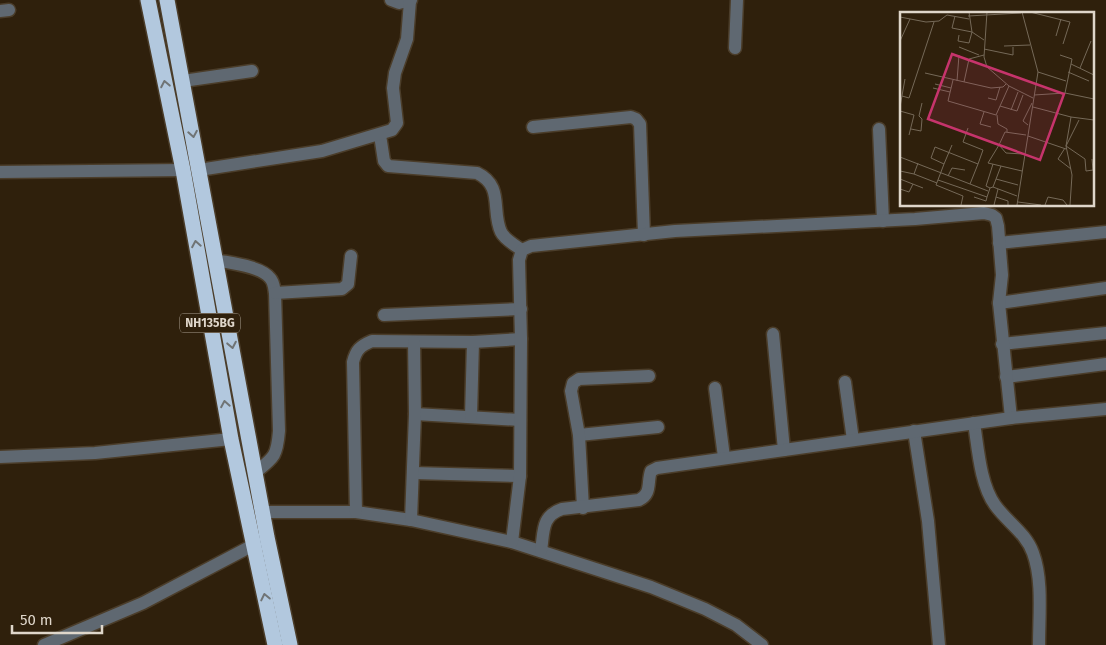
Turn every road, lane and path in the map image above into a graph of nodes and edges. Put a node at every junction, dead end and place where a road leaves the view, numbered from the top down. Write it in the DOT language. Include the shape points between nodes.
graph roads {
  1 [pos="148,0"];
  2 [pos="167,0"];
  3 [pos="391,0"];
  4 [pos="410,0"];
  5 [pos="737,0"];
  6 [pos="735,48"];
  7 [pos="252,71"];
  8 [pos="183,81"];
  9 [pos="533,128"];
  10 [pos="879,129"];
  11 [pos="380,135"];
  12 [pos="183,170"];
  13 [pos="199,170"];
  14 [pos="0,172"];
  15 [pos="883,221"];
  16 [pos="1106,232"];
  17 [pos="644,235"];
  18 [pos="999,243"];
  19 [pos="522,250"];
  20 [pos="351,256"];
  21 [pos="216,260"];
  22 [pos="1106,288"];
  23 [pos="275,293"];
  24 [pos="999,303"];
  25 [pos="521,308"];
  26 [pos="384,315"];
  27 [pos="1106,333"];
  28 [pos="773,334"];
  29 [pos="522,339"];
  30 [pos="414,342"];
  31 [pos="473,342"];
  32 [pos="1002,344"];
  33 [pos="1106,364"];
  34 [pos="649,376"];
  35 [pos="1006,377"];
  36 [pos="844,382"];
  37 [pos="715,388"];
  38 [pos="1106,409"];
  39 [pos="415,414"];
  40 [pos="471,416"];
  41 [pos="1010,418"];
  42 [pos="520,420"];
  43 [pos="974,423"];
  44 [pos="658,427"];
  45 [pos="914,431"];
  46 [pos="579,435"];
  47 [pos="231,439"];
  48 [pos="853,440"];
  49 [pos="784,450"];
  50 [pos="0,457"];
  51 [pos="724,457"];
  52 [pos="256,472"];
  53 [pos="414,473"];
  54 [pos="520,476"];
  55 [pos="583,508"];
  56 [pos="263,512"];
  57 [pos="356,512"];
  58 [pos="412,520"];
  59 [pos="261,541"];
  60 [pos="512,542"];
  61 [pos="541,551"];
  62 [pos="44,645"];
  63 [pos="275,645"];
  64 [pos="290,645"];
  65 [pos="762,645"];
  66 [pos="939,645"];
  67 [pos="1039,645"];
  12 -- 1 [label="highway, NH135BG, one-way"];
  2 -- 8 [label="highway, NH135BG"];
  3 -- 4 [label="street" via="399,3"];
  4 -- 11 [label="street" via="407,39 393,88 396,123 392,130"];
  5 -- 6 [label="street"];
  7 -- 8 [label="street"];
  8 -- 13 [label="highway, NH135BG, one-way"];
  9 -- 17 [label="street" via="636,119 640,124"];
  10 -- 15 [label="street"];
  11 -- 13 [label="street" via="322,151"];
  11 -- 19 [label="street" via="384,161 391,167 477,173 485,177 495,193 502,233"];
  12 -- 14 [label="street"];
  47 -- 12 [label="highway, NH135BG, one-way"];
  13 -- 21 [label="highway, NH135BG"];
  15 -- 17 [label="street"];
  15 -- 18 [label="street" via="984,213 998,221"];
  16 -- 18 [label="street"];
  17 -- 19 [label="street" via="531,246"];
  18 -- 24 [label="street" via="1002,275"];
  19 -- 25 [label="street" via="519,260"];
  20 -- 23 [label="street" via="348,284 342,289"];
  21 -- 23 [label="street" via="266,274 273,282"];
  21 -- 52 [label="highway, NH135BG, one-way"];
  22 -- 24 [label="street"];
  23 -- 52 [label="street" via="278,449 272,459"];
  24 -- 32 [label="street"];
  25 -- 26 [label="street"];
  25 -- 29 [label="street"];
  27 -- 32 [label="street"];
  28 -- 49 [label="street"];
  29 -- 31 [label="street"];
  29 -- 42 [label="street"];
  30 -- 31 [label="street"];
  30 -- 39 [label="street"];
  30 -- 57 [label="street" via="372,341 356,351 353,362"];
  31 -- 40 [label="street"];
  32 -- 35 [label="street"];
  33 -- 35 [label="street"];
  34 -- 46 [label="street" via="572,383"];
  35 -- 41 [label="street"];
  36 -- 48 [label="street"];
  37 -- 51 [label="street"];
  38 -- 41 [label="street"];
  39 -- 40 [label="street"];
  39 -- 53 [label="street"];
  40 -- 42 [label="street"];
  41 -- 43 [label="street"];
  42 -- 54 [label="street"];
  43 -- 45 [label="street"];
  43 -- 67 [label="street" via="985,485 990,496 1033,551 1038,570"];
  44 -- 46 [label="street"];
  45 -- 48 [label="street"];
  45 -- 66 [label="street" via="928,521"];
  46 -- 55 [label="street"];
  47 -- 50 [label="street" via="94,453"];
  47 -- 59 [label="highway, NH135BG"];
  48 -- 49 [label="street"];
  49 -- 51 [label="street"];
  51 -- 55 [label="street" via="657,468 651,471 645,498"];
  52 -- 56 [label="highway, NH135BG"];
  53 -- 54 [label="street"];
  53 -- 58 [label="street"];
  54 -- 60 [label="street"];
  55 -- 61 [label="street" via="562,509 547,518"];
  56 -- 57 [label="street"];
  56 -- 59 [label="highway, NH135BG"];
  57 -- 58 [label="street"];
  58 -- 60 [label="street"];
  59 -- 62 [label="street" via="143,603"];
  63 -- 59 [label="highway, NH135BG, one-way"];
  59 -- 64 [label="highway, NH135BG"];
  60 -- 61 [label="street"];
  61 -- 65 [label="street" via="651,587 705,609 736,625"];
}
